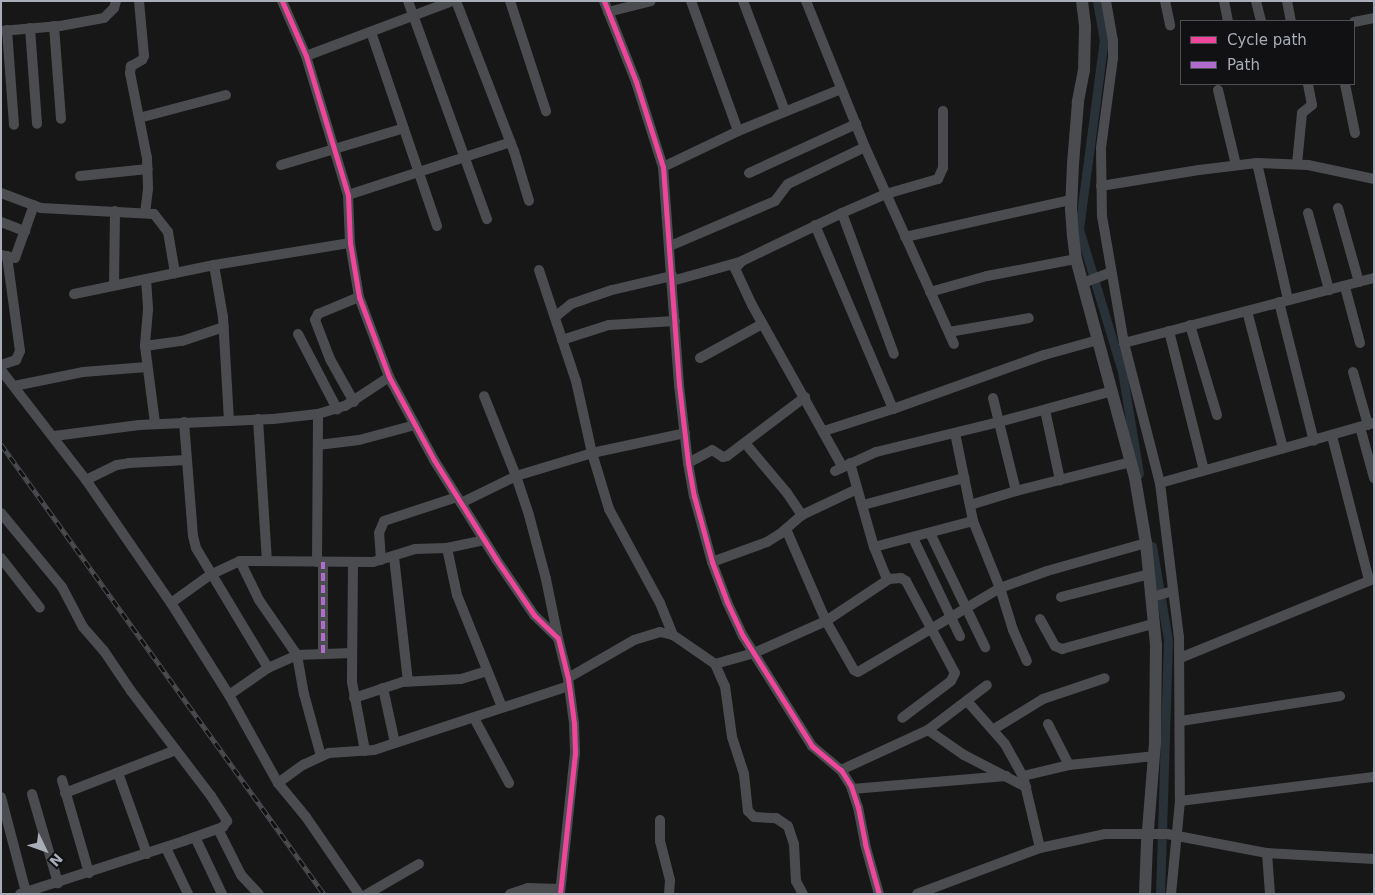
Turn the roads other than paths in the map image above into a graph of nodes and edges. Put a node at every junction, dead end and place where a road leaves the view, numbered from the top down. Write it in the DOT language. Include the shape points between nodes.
graph roads {
  1 [pos="116,1"];
  2 [pos="139,1"];
  3 [pos="282,1"];
  4 [pos="408,1"];
  5 [pos="452,1"];
  6 [pos="456,1"];
  7 [pos="510,1"];
  8 [pos="604,1"];
  9 [pos="651,1"];
  10 [pos="691,1"];
  11 [pos="743,1"];
  12 [pos="806,1"];
  13 [pos="1082,1"];
  14 [pos="1106,1"];
  15 [pos="1165,1"];
  16 [pos="1224,1"];
  17 [pos="1256,1"];
  18 [pos="1287,1"];
  19 [pos="608,12"];
  20 [pos="414,16"];
  21 [pos="1374,18"];
  22 [pos="1228,20"];
  23 [pos="1261,20"];
  24 [pos="1291,20"];
  25 [pos="1355,22"];
  26 [pos="1170,25"];
  27 [pos="54,26"];
  28 [pos="30,28"];
  29 [pos="4,31"];
  30 [pos="371,32"];
  31 [pos="306,56"];
  32 [pos="1308,85"];
  33 [pos="1345,85"];
  34 [pos="841,89"];
  35 [pos="1218,90"];
  36 [pos="226,95"];
  37 [pos="546,111"];
  38 [pos="785,111"];
  39 [pos="943,112"];
  40 [pos="139,118"];
  41 [pos="61,119"];
  42 [pos="37,124"];
  43 [pos="856,124"];
  44 [pos="14,125"];
  45 [pos="404,128"];
  46 [pos="738,131"];
  47 [pos="1355,133"];
  48 [pos="511,142"];
  49 [pos="865,147"];
  50 [pos="334,150"];
  51 [pos="465,157"];
  52 [pos="1257,163"];
  53 [pos="1297,164"];
  54 [pos="281,165"];
  55 [pos="1236,165"];
  56 [pos="663,167"];
  57 [pos="148,169"];
  58 [pos="418,171"];
  59 [pos="749,173"];
  60 [pos="80,176"];
  61 [pos="1374,178"];
  62 [pos="1100,186"];
  63 [pos="1,193"];
  64 [pos="886,194"];
  65 [pos="348,195"];
  66 [pos="1071,200"];
  67 [pos="529,201"];
  68 [pos="34,205"];
  69 [pos="1338,208"];
  70 [pos="115,211"];
  71 [pos="145,213"];
  72 [pos="842,213"];
  73 [pos="1308,213"];
  74 [pos="487,219"];
  75 [pos="1,222"];
  76 [pos="816,225"];
  77 [pos="437,226"];
  78 [pos="25,231"];
  79 [pos="905,236"];
  80 [pos="350,243"];
  81 [pos="670,246"];
  82 [pos="4,255"];
  83 [pos="1076,259"];
  84 [pos="740,262"];
  85 [pos="214,265"];
  86 [pos="539,270"];
  87 [pos="175,273"];
  88 [pos="1106,274"];
  89 [pos="672,278"];
  90 [pos="1374,278"];
  91 [pos="146,279"];
  92 [pos="1087,281"];
  93 [pos="1359,282"];
  94 [pos="114,285"];
  95 [pos="1345,286"];
  96 [pos="1329,290"];
  97 [pos="930,292"];
  98 [pos="74,294"];
  99 [pos="359,298"];
  100 [pos="1284,301"];
  101 [pos="1247,310"];
  102 [pos="555,317"];
  103 [pos="1029,318"];
  104 [pos="675,321"];
  105 [pos="762,324"];
  106 [pos="1190,325"];
  107 [pos="224,327"];
  108 [pos="1169,331"];
  109 [pos="948,332"];
  110 [pos="298,334"];
  111 [pos="562,340"];
  112 [pos="1098,340"];
  113 [pos="1124,343"];
  114 [pos="1360,343"];
  115 [pos="954,344"];
  116 [pos="145,346"];
  117 [pos="894,354"];
  118 [pos="700,358"];
  119 [pos="1,365"];
  120 [pos="148,367"];
  121 [pos="1,370"];
  122 [pos="1353,372"];
  123 [pos="389,377"];
  124 [pos="14,386"];
  125 [pos="1112,391"];
  126 [pos="484,396"];
  127 [pos="805,397"];
  128 [pos="993,398"];
  129 [pos="354,402"];
  130 [pos="337,409"];
  131 [pos="893,409"];
  132 [pos="1045,410"];
  133 [pos="318,414"];
  134 [pos="1216,416"];
  135 [pos="258,419"];
  136 [pos="229,421"];
  137 [pos="184,422"];
  138 [pos="999,422"];
  139 [pos="155,424"];
  140 [pos="415,425"];
  141 [pos="1367,425"];
  142 [pos="824,431"];
  143 [pos="955,432"];
  144 [pos="685,433"];
  145 [pos="54,436"];
  146 [pos="1332,436"];
  147 [pos="1314,441"];
  148 [pos="746,444"];
  149 [pos="318,445"];
  150 [pos="1283,448"];
  151 [pos="592,453"];
  152 [pos="187,460"];
  153 [pos="1131,462"];
  154 [pos="688,463"];
  155 [pos="843,467"];
  156 [pos="1204,470"];
  157 [pos="516,476"];
  158 [pos="964,478"];
  159 [pos="1374,478"];
  160 [pos="86,480"];
  161 [pos="1060,480"];
  162 [pos="1160,484"];
  163 [pos="857,489"];
  164 [pos="1016,490"];
  165 [pos="459,500"];
  166 [pos="863,505"];
  167 [pos="970,505"];
  168 [pos="1,513"];
  169 [pos="802,515"];
  170 [pos="974,521"];
  171 [pos="786,529"];
  172 [pos="930,533"];
  173 [pos="913,538"];
  174 [pos="484,540"];
  175 [pos="1146,544"];
  176 [pos="874,547"];
  177 [pos="447,548"];
  178 [pos="394,557"];
  179 [pos="1,558"];
  180 [pos="381,560"];
  181 [pos="240,561"];
  182 [pos="267,561"];
  183 [pos="320,562"];
  184 [pos="353,562"];
  185 [pos="712,562"];
  186 [pos="11,570"];
  187 [pos="1150,574"];
  188 [pos="210,575"];
  189 [pos="1,577"];
  190 [pos="890,579"];
  191 [pos="1372,580"];
  192 [pos="1000,588"];
  193 [pos="1163,594"];
  194 [pos="1061,597"];
  195 [pos="171,603"];
  196 [pos="40,608"];
  197 [pos="966,609"];
  198 [pos="950,618"];
  199 [pos="1040,618"];
  200 [pos="826,621"];
  201 [pos="1153,624"];
  202 [pos="932,628"];
  203 [pos="673,635"];
  204 [pos="960,636"];
  205 [pos="558,638"];
  206 [pos="985,646"];
  207 [pos="323,653"];
  208 [pos="352,653"];
  209 [pos="754,653"];
  210 [pos="297,654"];
  211 [pos="1180,658"];
  212 [pos="1027,661"];
  213 [pos="715,664"];
  214 [pos="268,668"];
  215 [pos="487,671"];
  216 [pos="1105,678"];
  217 [pos="408,681"];
  218 [pos="569,682"];
  219 [pos="987,685"];
  220 [pos="383,688"];
  221 [pos="229,695"];
  222 [pos="1340,696"];
  223 [pos="354,698"];
  224 [pos="967,701"];
  225 [pos="502,707"];
  226 [pos="474,718"];
  227 [pos="902,718"];
  228 [pos="1181,721"];
  229 [pos="1048,724"];
  230 [pos="994,729"];
  231 [pos="928,730"];
  232 [pos="395,743"];
  233 [pos="176,750"];
  234 [pos="365,751"];
  235 [pos="321,756"];
  236 [pos="1154,756"];
  237 [pos="1069,765"];
  238 [pos="841,770"];
  239 [pos="118,774"];
  240 [pos="1006,776"];
  241 [pos="1374,777"];
  242 [pos="62,780"];
  243 [pos="1024,782"];
  244 [pos="278,783"];
  245 [pos="509,783"];
  246 [pos="852,789"];
  247 [pos="65,793"];
  248 [pos="32,794"];
  249 [pos="1,797"];
  250 [pos="1180,801"];
  251 [pos="660,820"];
  252 [pos="218,829"];
  253 [pos="1158,834"];
  254 [pos="1178,835"];
  255 [pos="195,837"];
  256 [pos="166,848"];
  257 [pos="1040,848"];
  258 [pos="1267,853"];
  259 [pos="147,854"];
  260 [pos="1374,859"];
  261 [pos="419,864"];
  262 [pos="89,873"];
  263 [pos="58,883"];
  264 [pos="38,891"];
  265 [pos="560,892"];
  266 [pos="23,893"];
  267 [pos="188,894"];
  268 [pos="222,894"];
  269 [pos="259,894"];
  270 [pos="359,894"];
  271 [pos="367,894"];
  272 [pos="510,894"];
  273 [pos="669,894"];
  274 [pos="803,894"];
  275 [pos="879,894"];
  276 [pos="917,894"];
  277 [pos="1145,894"];
  278 [pos="1171,894"];
  279 [pos="1270,894"];
  1 -- 27 [label="street" via="104,18"];
  2 -- 40 [label="street" via="144,56 131,66 130,73"];
  3 -- 31 [label="street"];
  4 -- 20 [label="street"];
  5 -- 20 [label="street"];
  6 -- 48 [label="street"];
  7 -- 37 [label="street"];
  8 -- 19 [label="street"];
  9 -- 19 [label="street"];
  10 -- 46 [label="street"];
  11 -- 38 [label="street"];
  12 -- 34 [label="street"];
  13 -- 66 [label="street" via="1084,70 1078,102"];
  14 -- 62 [label="street" via="1114,58 1101,148"];
  15 -- 26 [label="street"];
  16 -- 22 [label="street"];
  17 -- 23 [label="street"];
  18 -- 24 [label="street"];
  19 -- 56 [label="street" via="636,82"];
  20 -- 30 [label="street"];
  20 -- 51 [label="street"];
  21 -- 25 [label="street"];
  27 -- 28 [label="street"];
  27 -- 41 [label="street"];
  28 -- 29 [label="street"];
  28 -- 42 [label="street"];
  29 -- 44 [label="street"];
  30 -- 31 [label="street"];
  30 -- 45 [label="street"];
  31 -- 50 [label="street"];
  32 -- 53 [label="street" via="1312,105 1302,113"];
  33 -- 47 [label="street"];
  34 -- 38 [label="street"];
  34 -- 43 [label="street"];
  35 -- 55 [label="street"];
  36 -- 40 [label="street"];
  38 -- 46 [label="street"];
  39 -- 64 [label="street" via="942,174 931,182"];
  40 -- 57 [label="street"];
  43 -- 49 [label="street"];
  43 -- 59 [label="street"];
  45 -- 50 [label="street"];
  45 -- 58 [label="street"];
  46 -- 56 [label="street"];
  48 -- 51 [label="street"];
  48 -- 67 [label="street"];
  49 -- 64 [label="street"];
  49 -- 81 [label="street" via="790,183 775,201"];
  50 -- 54 [label="street"];
  50 -- 65 [label="street"];
  51 -- 58 [label="street"];
  51 -- 74 [label="street"];
  52 -- 53 [label="street"];
  52 -- 55 [label="street"];
  52 -- 100 [label="street"];
  53 -- 61 [label="street"];
  55 -- 62 [label="street"];
  56 -- 81 [label="street"];
  57 -- 60 [label="street"];
  57 -- 71 [label="street"];
  58 -- 65 [label="street"];
  58 -- 77 [label="street"];
  62 -- 88 [label="street"];
  63 -- 68 [label="street"];
  64 -- 72 [label="street"];
  64 -- 79 [label="street"];
  65 -- 80 [label="street"];
  66 -- 79 [label="street"];
  66 -- 83 [label="street"];
  68 -- 70 [label="street" via="51,209"];
  68 -- 78 [label="street"];
  69 -- 93 [label="street"];
  70 -- 71 [label="street"];
  70 -- 94 [label="street"];
  71 -- 87 [label="street" via="154,214 164,224"];
  72 -- 76 [label="street"];
  72 -- 117 [label="street"];
  73 -- 96 [label="street"];
  75 -- 78 [label="street"];
  76 -- 84 [label="street"];
  76 -- 131 [label="street"];
  78 -- 82 [label="street" via="15,258"];
  79 -- 97 [label="street"];
  80 -- 85 [label="street"];
  80 -- 99 [label="street"];
  81 -- 89 [label="street"];
  82 -- 119 [label="street" via="20,351 16,360"];
  83 -- 92 [label="street"];
  83 -- 97 [label="street" via="987,276"];
  84 -- 89 [label="street"];
  84 -- 105 [label="street" via="737,275"];
  85 -- 87 [label="street"];
  85 -- 107 [label="street"];
  86 -- 102 [label="street"];
  87 -- 91 [label="street"];
  88 -- 92 [label="street"];
  88 -- 113 [label="street"];
  89 -- 102 [label="street" via="612,290 571,304"];
  89 -- 104 [label="street"];
  90 -- 93 [label="street"];
  91 -- 94 [label="street"];
  91 -- 116 [label="street"];
  92 -- 112 [label="street"];
  93 -- 95 [label="street"];
  94 -- 98 [label="street"];
  95 -- 96 [label="street"];
  95 -- 114 [label="street"];
  96 -- 100 [label="street"];
  97 -- 109 [label="street"];
  99 -- 123 [label="street"];
  99 -- 129 [label="street" via="318,314 315,320 330,359"];
  100 -- 101 [label="street"];
  100 -- 147 [label="street"];
  101 -- 106 [label="street"];
  101 -- 150 [label="street"];
  102 -- 111 [label="street"];
  103 -- 109 [label="street"];
  104 -- 111 [label="street" via="609,325"];
  104 -- 144 [label="street"];
  105 -- 118 [label="street"];
  105 -- 127 [label="street"];
  106 -- 108 [label="street"];
  106 -- 134 [label="street"];
  107 -- 116 [label="street" via="182,341"];
  107 -- 136 [label="street"];
  108 -- 113 [label="street"];
  108 -- 156 [label="street"];
  109 -- 115 [label="street"];
  110 -- 130 [label="street"];
  111 -- 151 [label="street" via="576,381"];
  112 -- 125 [label="street"];
  112 -- 131 [label="street" via="1044,355"];
  113 -- 162 [label="street"];
  116 -- 120 [label="street"];
  120 -- 124 [label="street" via="83,372"];
  120 -- 139 [label="street"];
  121 -- 124 [label="street"];
  122 -- 141 [label="street"];
  123 -- 129 [label="street"];
  123 -- 140 [label="street"];
  124 -- 145 [label="street"];
  125 -- 132 [label="street"];
  125 -- 153 [label="street"];
  126 -- 157 [label="street"];
  127 -- 142 [label="street"];
  127 -- 148 [label="street"];
  128 -- 138 [label="street"];
  129 -- 130 [label="street"];
  130 -- 133 [label="street"];
  131 -- 142 [label="street"];
  132 -- 138 [label="street"];
  132 -- 161 [label="street"];
  133 -- 135 [label="street"];
  133 -- 149 [label="street"];
  135 -- 136 [label="street"];
  135 -- 182 [label="street"];
  136 -- 137 [label="street"];
  137 -- 139 [label="street"];
  137 -- 152 [label="street"];
  138 -- 143 [label="street"];
  138 -- 164 [label="street"];
  139 -- 145 [label="street"];
  140 -- 149 [label="street" via="359,440"];
  140 -- 165 [label="street"];
  141 -- 146 [label="street"];
  141 -- 159 [label="street"];
  142 -- 155 [label="street"];
  143 -- 155 [label="street" via="876,452"];
  143 -- 158 [label="street"];
  144 -- 151 [label="street"];
  144 -- 154 [label="street"];
  145 -- 160 [label="street"];
  146 -- 147 [label="street"];
  146 -- 191 [label="street"];
  147 -- 150 [label="street"];
  148 -- 154 [label="street" via="724,457 712,450"];
  148 -- 169 [label="street" via="788,493"];
  149 -- 183 [label="street"];
  150 -- 156 [label="street"];
  151 -- 157 [label="street"];
  151 -- 203 [label="street" via="614,521 660,603"];
  152 -- 160 [label="street" via="117,465"];
  152 -- 188 [label="street" via="193,536"];
  153 -- 161 [label="street"];
  153 -- 175 [label="street"];
  154 -- 185 [label="street"];
  155 -- 163 [label="street"];
  156 -- 162 [label="street"];
  157 -- 165 [label="street"];
  157 -- 205 [label="street" via="546,579"];
  158 -- 166 [label="street"];
  158 -- 167 [label="street"];
  160 -- 195 [label="street"];
  161 -- 164 [label="street"];
  162 -- 193 [label="street"];
  163 -- 166 [label="street"];
  163 -- 169 [label="street"];
  164 -- 167 [label="street"];
  165 -- 174 [label="street"];
  165 -- 180 [label="street" via="384,521 379,533"];
  166 -- 176 [label="street"];
  167 -- 170 [label="street"];
  168 -- 233 [label="street" via="62,587 83,627"];
  169 -- 171 [label="street"];
  170 -- 172 [label="street"];
  170 -- 192 [label="street"];
  171 -- 185 [label="street" via="754,547"];
  171 -- 200 [label="street"];
  172 -- 173 [label="street"];
  172 -- 197 [label="street"];
  173 -- 176 [label="street"];
  173 -- 198 [label="street"];
  174 -- 177 [label="street"];
  174 -- 205 [label="street" via="534,614"];
  175 -- 187 [label="street"];
  175 -- 192 [label="street" via="1047,571"];
  176 -- 190 [label="street"];
  177 -- 178 [label="street" via="415,550"];
  177 -- 215 [label="street" via="456,595"];
  178 -- 180 [label="street"];
  178 -- 217 [label="street"];
  179 -- 186 [label="street"];
  180 -- 184 [label="street"];
  181 -- 182 [label="street"];
  181 -- 188 [label="street"];
  181 -- 210 [label="street" via="259,600"];
  182 -- 183 [label="street"];
  183 -- 184 [label="street"];
  183 -- 207 [label="street"];
  184 -- 208 [label="street"];
  185 -- 209 [label="street" via="727,602"];
  186 -- 189 [label="street"];
  186 -- 196 [label="street"];
  187 -- 193 [label="street"];
  187 -- 194 [label="street"];
  188 -- 195 [label="street"];
  188 -- 214 [label="street"];
  190 -- 200 [label="street"];
  190 -- 202 [label="street" via="904,579"];
  191 -- 211 [label="street"];
  192 -- 197 [label="street"];
  192 -- 212 [label="street"];
  193 -- 201 [label="street"];
  193 -- 211 [label="street"];
  195 -- 221 [label="street"];
  197 -- 198 [label="street"];
  197 -- 206 [label="street"];
  198 -- 202 [label="street"];
  198 -- 204 [label="street"];
  199 -- 201 [label="street" via="1055,646 1062,649"];
  200 -- 202 [label="street" via="858,672"];
  200 -- 209 [label="street"];
  201 -- 236 [label="street" via="1157,682"];
  202 -- 227 [label="street" via="955,676"];
  203 -- 213 [label="street"];
  203 -- 218 [label="street" via="660,632 644,635"];
  205 -- 218 [label="street"];
  207 -- 208 [label="street"];
  207 -- 210 [label="street"];
  208 -- 223 [label="street"];
  209 -- 213 [label="street"];
  209 -- 238 [label="street" via="812,746"];
  210 -- 214 [label="street"];
  210 -- 235 [label="street"];
  211 -- 228 [label="street"];
  213 -- 274 [label="street" via="725,686 732,737 744,774 748,811 754,817 776,818 788,826 794,844 796,881"];
  214 -- 221 [label="street"];
  215 -- 217 [label="street" via="461,679"];
  215 -- 225 [label="street"];
  216 -- 230 [label="street" via="1043,699"];
  217 -- 220 [label="street"];
  218 -- 225 [label="street"];
  218 -- 265 [label="street" via="575,753"];
  219 -- 224 [label="street"];
  220 -- 223 [label="street"];
  220 -- 232 [label="street"];
  221 -- 244 [label="street"];
  222 -- 228 [label="street"];
  223 -- 234 [label="street"];
  224 -- 230 [label="street"];
  224 -- 231 [label="street"];
  225 -- 226 [label="street"];
  226 -- 232 [label="street"];
  226 -- 245 [label="street"];
  228 -- 250 [label="street"];
  229 -- 237 [label="street"];
  230 -- 243 [label="street"];
  231 -- 238 [label="street"];
  231 -- 240 [label="street" via="964,755"];
  232 -- 234 [label="street"];
  233 -- 239 [label="street"];
  233 -- 252 [label="street" via="225,816 226,824"];
  234 -- 235 [label="street"];
  235 -- 244 [label="street"];
  236 -- 237 [label="street"];
  236 -- 253 [label="street"];
  237 -- 243 [label="street"];
  238 -- 246 [label="street"];
  239 -- 247 [label="street"];
  239 -- 259 [label="street"];
  240 -- 243 [label="street"];
  240 -- 246 [label="street"];
  241 -- 250 [label="street"];
  242 -- 247 [label="street"];
  243 -- 257 [label="street"];
  244 -- 270 [label="street"];
  246 -- 275 [label="street"];
  247 -- 262 [label="street"];
  248 -- 263 [label="street"];
  249 -- 266 [label="street"];
  250 -- 254 [label="street"];
  251 -- 273 [label="street" via="660,841 670,880"];
  252 -- 255 [label="street"];
  252 -- 269 [label="street" via="241,874"];
  253 -- 254 [label="street"];
  253 -- 257 [label="street" via="1105,834"];
  253 -- 277 [label="street"];
  254 -- 258 [label="street"];
  254 -- 278 [label="street"];
  255 -- 256 [label="street"];
  255 -- 268 [label="street"];
  256 -- 259 [label="street"];
  256 -- 267 [label="street"];
  257 -- 276 [label="street"];
  258 -- 260 [label="street"];
  258 -- 279 [label="street"];
  259 -- 262 [label="street"];
  261 -- 271 [label="street"];
  262 -- 263 [label="street"];
  263 -- 264 [label="street"];
  264 -- 266 [label="street"];
  265 -- 272 [label="street" via="528,888"];
}
